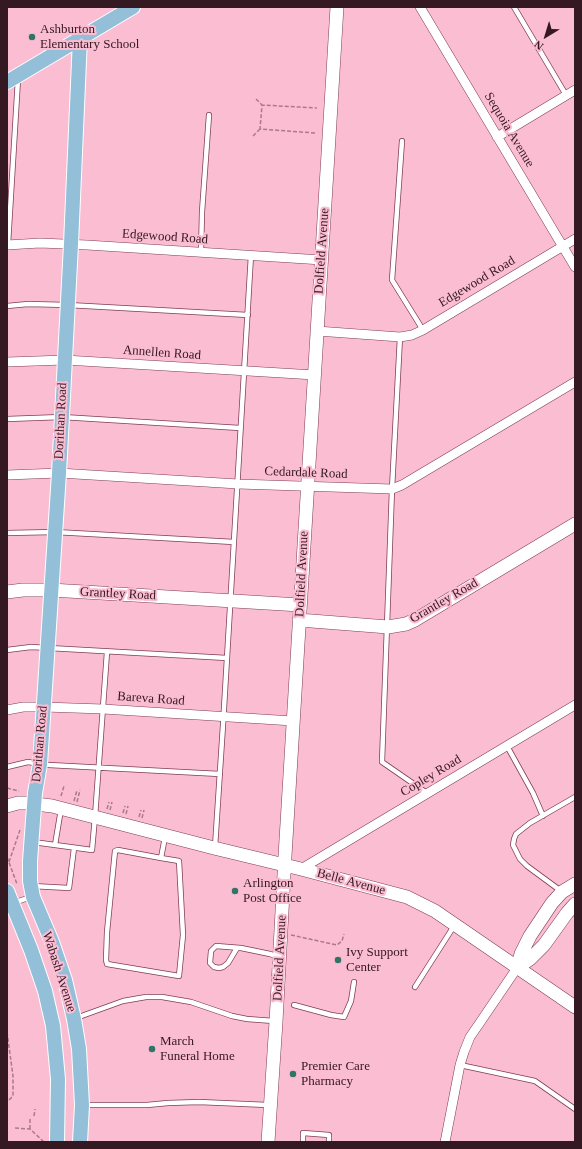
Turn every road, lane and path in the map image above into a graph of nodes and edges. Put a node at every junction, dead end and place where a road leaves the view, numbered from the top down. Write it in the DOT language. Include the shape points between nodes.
graph roads {
  1 [pos="337,7"];
  2 [pos="420,7"];
  3 [pos="514,7"];
  4 [pos="125,9"];
  5 [pos="80,38"];
  6 [pos="12,78"];
  7 [pos="575,90"];
  8 [pos="566,95"];
  9 [pos="256,99"];
  10 [pos="262,105"];
  11 [pos="317,108"];
  12 [pos="209,115"];
  13 [pos="260,129"];
  14 [pos="315,133"];
  15 [pos="252,136"];
  16 [pos="497,137"];
  17 [pos="402,141"];
  18 [pos="9,169"];
  19 [pos="575,239"];
  20 [pos="7,244"];
  21 [pos="71,244"];
  22 [pos="562,246"];
  23 [pos="201,252"];
  24 [pos="251,255"];
  25 [pos="322,260"];
  26 [pos="575,267"];
  27 [pos="68,305"];
  28 [pos="7,306"];
  29 [pos="248,315"];
  30 [pos="423,330"];
  31 [pos="317,332"];
  32 [pos="400,337"];
  33 [pos="65,360"];
  34 [pos="7,362"];
  35 [pos="245,371"];
  36 [pos="315,375"];
  37 [pos="575,382"];
  38 [pos="62,417"];
  39 [pos="7,418"];
  40 [pos="240,428"];
  41 [pos="7,474"];
  42 [pos="58,474"];
  43 [pos="238,484"];
  44 [pos="308,485"];
  45 [pos="392,489"];
  46 [pos="575,524"];
  47 [pos="55,532"];
  48 [pos="7,533"];
  49 [pos="234,542"];
  50 [pos="52,590"];
  51 [pos="7,592"];
  52 [pos="230,600"];
  53 [pos="300,605"];
  54 [pos="300,620"];
  55 [pos="388,627"];
  56 [pos="48,648"];
  57 [pos="7,650"];
  58 [pos="107,652"];
  59 [pos="227,658"];
  60 [pos="575,705"];
  61 [pos="44,707"];
  62 [pos="103,709"];
  63 [pos="7,710"];
  64 [pos="224,717"];
  65 [pos="294,721"];
  66 [pos="507,746"];
  67 [pos="40,764"];
  68 [pos="98,767"];
  69 [pos="7,768"];
  70 [pos="220,774"];
  71 [pos="64,786"];
  72 [pos="7,788"];
  73 [pos="76,790"];
  74 [pos="80,790"];
  75 [pos="23,792"];
  76 [pos="428,793"];
  77 [pos="575,797"];
  78 [pos="74,801"];
  79 [pos="77,802"];
  80 [pos="109,802"];
  81 [pos="112,802"];
  82 [pos="35,803"];
  83 [pos="61,803"];
  84 [pos="7,806"];
  85 [pos="125,806"];
  86 [pos="128,806"];
  87 [pos="107,809"];
  88 [pos="110,810"];
  89 [pos="141,810"];
  90 [pos="144,810"];
  91 [pos="123,813"];
  92 [pos="126,814"];
  93 [pos="543,816"];
  94 [pos="95,817"];
  95 [pos="139,818"];
  96 [pos="142,818"];
  97 [pos="21,826"];
  98 [pos="165,835"];
  99 [pos="32,841"];
  100 [pos="55,845"];
  101 [pos="74,848"];
  102 [pos="214,848"];
  103 [pos="7,857"];
  104 [pos="160,858"];
  105 [pos="9,862"];
  106 [pos="284,865"];
  107 [pos="301,869"];
  108 [pos="575,884"];
  109 [pos="562,892"];
  110 [pos="17,897"];
  111 [pos="575,900"];
  112 [pos="575,904"];
  113 [pos="455,924"];
  114 [pos="344,934"];
  115 [pos="291,935"];
  116 [pos="237,948"];
  117 [pos="280,958"];
  118 [pos="517,968"];
  119 [pos="354,982"];
  120 [pos="415,987"];
  121 [pos="294,1005"];
  122 [pos="575,1007"];
  123 [pos="74,1019"];
  124 [pos="276,1022"];
  125 [pos="7,1032"];
  126 [pos="460,1065"];
  127 [pos="9,1100"];
  128 [pos="82,1105"];
  129 [pos="270,1105"];
  130 [pos="35,1109"];
  131 [pos="575,1109"];
  132 [pos="34,1116"];
  133 [pos="30,1118"];
  134 [pos="15,1128"];
  135 [pos="30,1129"];
  136 [pos="44,1142"];
  137 [pos="56,1142"];
  138 [pos="80,1142"];
  139 [pos="268,1142"];
  140 [pos="303,1142"];
  141 [pos="329,1142"];
  142 [pos="444,1142"];
  1 -- 25 [label="street, Dolfield Avenue"];
  2 -- 16 [label="street, Sequoia Avenue"];
  3 -- 8 [label="lane"];
  4 -- 5 [label="main road"];
  5 -- 6 [label="main road"];
  5 -- 21 [label="main road, Dorithan Road"];
  6 -- 18 [label="lane"];
  7 -- 8 [label="street"];
  8 -- 16 [label="street"];
  9 -- 10 [label="path"];
  10 -- 11 [label="path"];
  10 -- 13 [label="path"];
  12 -- 23 [label="lane"];
  13 -- 14 [label="path"];
  13 -- 15 [label="path"];
  16 -- 22 [label="street, Sequoia Avenue"];
  17 -- 30 [label="lane" via="392,280"];
  18 -- 20 [label="lane"];
  19 -- 22 [label="street, Edgewood Road"];
  20 -- 21 [label="street, Edgewood Road"];
  21 -- 23 [label="street, Edgewood Road"];
  21 -- 27 [label="main road, Dorithan Road"];
  22 -- 26 [label="street, Sequoia Avenue"];
  22 -- 30 [label="street, Edgewood Road"];
  23 -- 24 [label="street, Edgewood Road"];
  24 -- 25 [label="street, Edgewood Road"];
  24 -- 29 [label="lane"];
  25 -- 31 [label="street, Dolfield Avenue"];
  27 -- 28 [label="lane"];
  27 -- 29 [label="lane"];
  27 -- 33 [label="main road, Dorithan Road"];
  29 -- 35 [label="lane"];
  30 -- 32 [label="street, Edgewood Road"];
  31 -- 32 [label="street, Edgewood Road"];
  31 -- 36 [label="street, Dolfield Avenue"];
  32 -- 45 [label="lane"];
  33 -- 34 [label="street, Annellen Road"];
  33 -- 35 [label="street, Annellen Road"];
  33 -- 38 [label="main road, Dorithan Road"];
  35 -- 36 [label="street, Annellen Road"];
  35 -- 40 [label="lane"];
  36 -- 44 [label="street, Dolfield Avenue"];
  37 -- 45 [label="street, Cedardale Road"];
  38 -- 39 [label="lane"];
  38 -- 40 [label="lane"];
  38 -- 42 [label="main road, Dorithan Road"];
  40 -- 43 [label="lane"];
  41 -- 42 [label="street, Cedardale Road"];
  42 -- 43 [label="street, Cedardale Road"];
  42 -- 47 [label="main road, Dorithan Road"];
  43 -- 44 [label="street, Cedardale Road"];
  43 -- 49 [label="lane"];
  44 -- 45 [label="street, Cedardale Road"];
  44 -- 53 [label="street, Dolfield Avenue"];
  45 -- 55 [label="lane"];
  46 -- 55 [label="street, Grantley Road" via="415,620"];
  47 -- 48 [label="lane"];
  47 -- 49 [label="lane"];
  47 -- 50 [label="main road, Dorithan Road"];
  49 -- 52 [label="lane"];
  50 -- 51 [label="street, Grantley Road"];
  50 -- 52 [label="street, Grantley Road"];
  50 -- 56 [label="main road, Dorithan Road"];
  52 -- 53 [label="street, Grantley Road"];
  52 -- 59 [label="lane"];
  53 -- 54 [label="street, Dolfield Avenue"];
  54 -- 55 [label="street, Grantley Road"];
  54 -- 65 [label="street, Dolfield Avenue"];
  55 -- 76 [label="lane" via="382,762"];
  56 -- 57 [label="lane"];
  56 -- 58 [label="lane"];
  56 -- 61 [label="main road, Dorithan Road"];
  58 -- 59 [label="lane"];
  58 -- 62 [label="lane"];
  59 -- 64 [label="lane"];
  60 -- 66 [label="street, Copley Road"];
  61 -- 62 [label="street, Bareva Road"];
  61 -- 63 [label="street, Bareva Road"];
  61 -- 67 [label="main road, Dorithan Road"];
  62 -- 64 [label="street, Bareva Road"];
  62 -- 68 [label="lane"];
  64 -- 65 [label="street, Bareva Road"];
  64 -- 70 [label="lane"];
  65 -- 106 [label="street, Dolfield Avenue"];
  66 -- 76 [label="street, Copley Road"];
  66 -- 93 [label="lane"];
  67 -- 68 [label="lane"];
  67 -- 69 [label="lane" via="28,762"];
  67 -- 82 [label="main road, Dorithan Road"];
  68 -- 70 [label="lane"];
  68 -- 94 [label="lane"];
  70 -- 102 [label="lane"];
  71 -- 83 [label="path"];
  72 -- 75 [label="path"];
  73 -- 78 [label="path"];
  74 -- 79 [label="path"];
  76 -- 107 [label="street, Copley Road"];
  77 -- 93 [label="lane"];
  80 -- 87 [label="path"];
  81 -- 88 [label="path"];
  82 -- 83 [label="street, Belle Avenue"];
  82 -- 84 [label="street, Belle Avenue"];
  82 -- 99 [label="main road, Wabash Avenue"];
  83 -- 94 [label="street, Belle Avenue"];
  83 -- 100 [label="lane"];
  85 -- 91 [label="path"];
  86 -- 92 [label="path"];
  89 -- 95 [label="path"];
  90 -- 96 [label="path"];
  93 -- 109 [label="lane" via="516,834 513,845 527,866"];
  94 -- 98 [label="street, Belle Avenue"];
  94 -- 101 [label="lane" via="92,850"];
  97 -- 105 [label="path"];
  98 -- 102 [label="street, Belle Avenue"];
  98 -- 104 [label="lane"];
  99 -- 100 [label="lane"];
  99 -- 110 [label="main road, Wabash Avenue" via="30,861"];
  100 -- 101 [label="lane"];
  101 -- 110 [label="lane" via="69,888"];
  102 -- 106 [label="street, Belle Avenue"];
  103 -- 105 [label="path"];
  104 -- 104 [label="lane" via="179,862 183,935 179,976 107,964 106,960 115,851"];
  105 -- 110 [label="path"];
  106 -- 107 [label="street, Belle Avenue"];
  106 -- 117 [label="street, Dolfield Avenue"];
  107 -- 113 [label="street, Belle Avenue" via="407,898 429,907"];
  108 -- 109 [label="street"];
  109 -- 111 [label="street"];
  109 -- 118 [label="street" via="552,902 530,936"];
  110 -- 123 [label="main road, Wabash Avenue" via="52,942 65,980"];
  110 -- 137 [label="main road, Wabash Avenue" via="53,1026 58,1079"];
  112 -- 118 [label="street" via="544,945"];
  113 -- 118 [label="street, Belle Avenue"];
  113 -- 120 [label="lane"];
  114 -- 115 [label="path" via="342,941 337,945"];
  116 -- 116 [label="lane" via="216,946 211,951 210,963 214,967 223,967"];
  116 -- 117 [label="lane"];
  117 -- 124 [label="street, Dolfield Avenue"];
  118 -- 122 [label="street, Belle Avenue"];
  118 -- 126 [label="street" via="470,1037"];
  119 -- 121 [label="lane" via="351,1001 344,1017"];
  123 -- 124 [label="lane" via="123,1002 146,997 162,997 191,1002 232,1016"];
  123 -- 128 [label="main road, Wabash Avenue" via="79,1049"];
  124 -- 129 [label="street, Dolfield Avenue"];
  125 -- 127 [label="path" via="13,1076 13,1096"];
  126 -- 131 [label="lane" via="535,1081"];
  126 -- 142 [label="street"];
  128 -- 129 [label="lane" via="147,1106 199,1102"];
  128 -- 138 [label="main road, Wabash Avenue"];
  129 -- 139 [label="street, Dolfield Avenue"];
  130 -- 132 [label="path"];
  133 -- 135 [label="path"];
  134 -- 135 [label="path"];
  135 -- 136 [label="path"];
  140 -- 141 [label="lane" via="303,1133 330,1135"];
}
